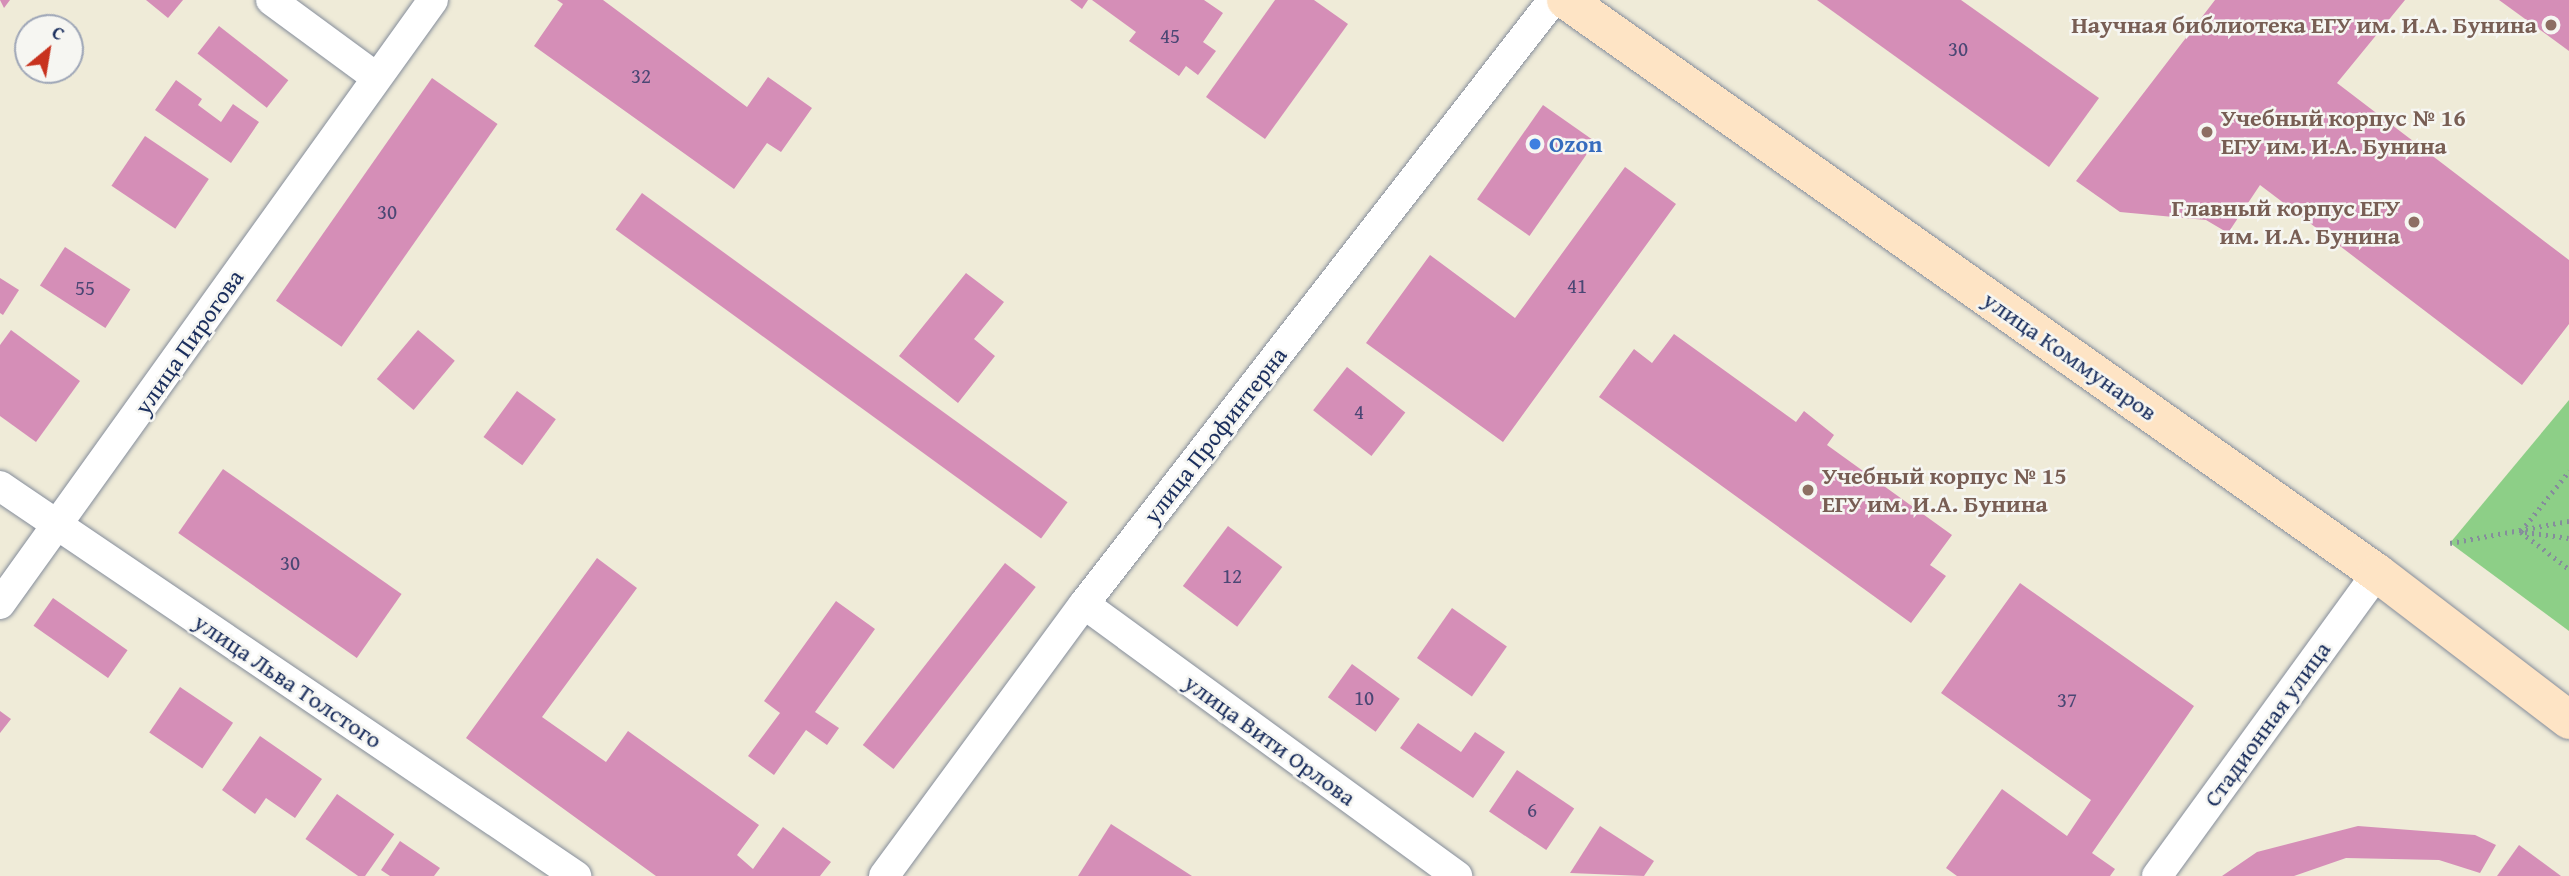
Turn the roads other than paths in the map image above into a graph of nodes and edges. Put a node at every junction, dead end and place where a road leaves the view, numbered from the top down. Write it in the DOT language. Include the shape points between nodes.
graph roads {
  1 [pos="271,0"];
  2 [pos="433,0"];
  3 [pos="1553,0"];
  4 [pos="1566,0"];
  5 [pos="376,77"];
  6 [pos="0,486"];
  7 [pos="58,527"];
  8 [pos="2378,573"];
  9 [pos="0,604"];
  10 [pos="1084,604"];
  11 [pos="2569,720"];
  12 [pos="576,876"];
  13 [pos="884,876"];
  14 [pos="1457,876"];
  15 [pos="2157,876"];
  1 -- 5 [label="street"];
  2 -- 5 [label="street, улица Пирогова"];
  3 -- 10 [label="street, улица Профинтерна"];
  4 -- 8 [label="main road, улица Коммунаров"];
  5 -- 7 [label="street, улица Пирогова"];
  6 -- 7 [label="street, улица Льва Толстого"];
  7 -- 9 [label="street, улица Пирогова"];
  7 -- 12 [label="street, улица Льва Толстого"];
  8 -- 11 [label="main road, улица Коммунаров"];
  8 -- 15 [label="street, Стадионная улица"];
  10 -- 13 [label="street, улица Профинтерна"];
  10 -- 14 [label="street, улица Вити Орлова"];
}
